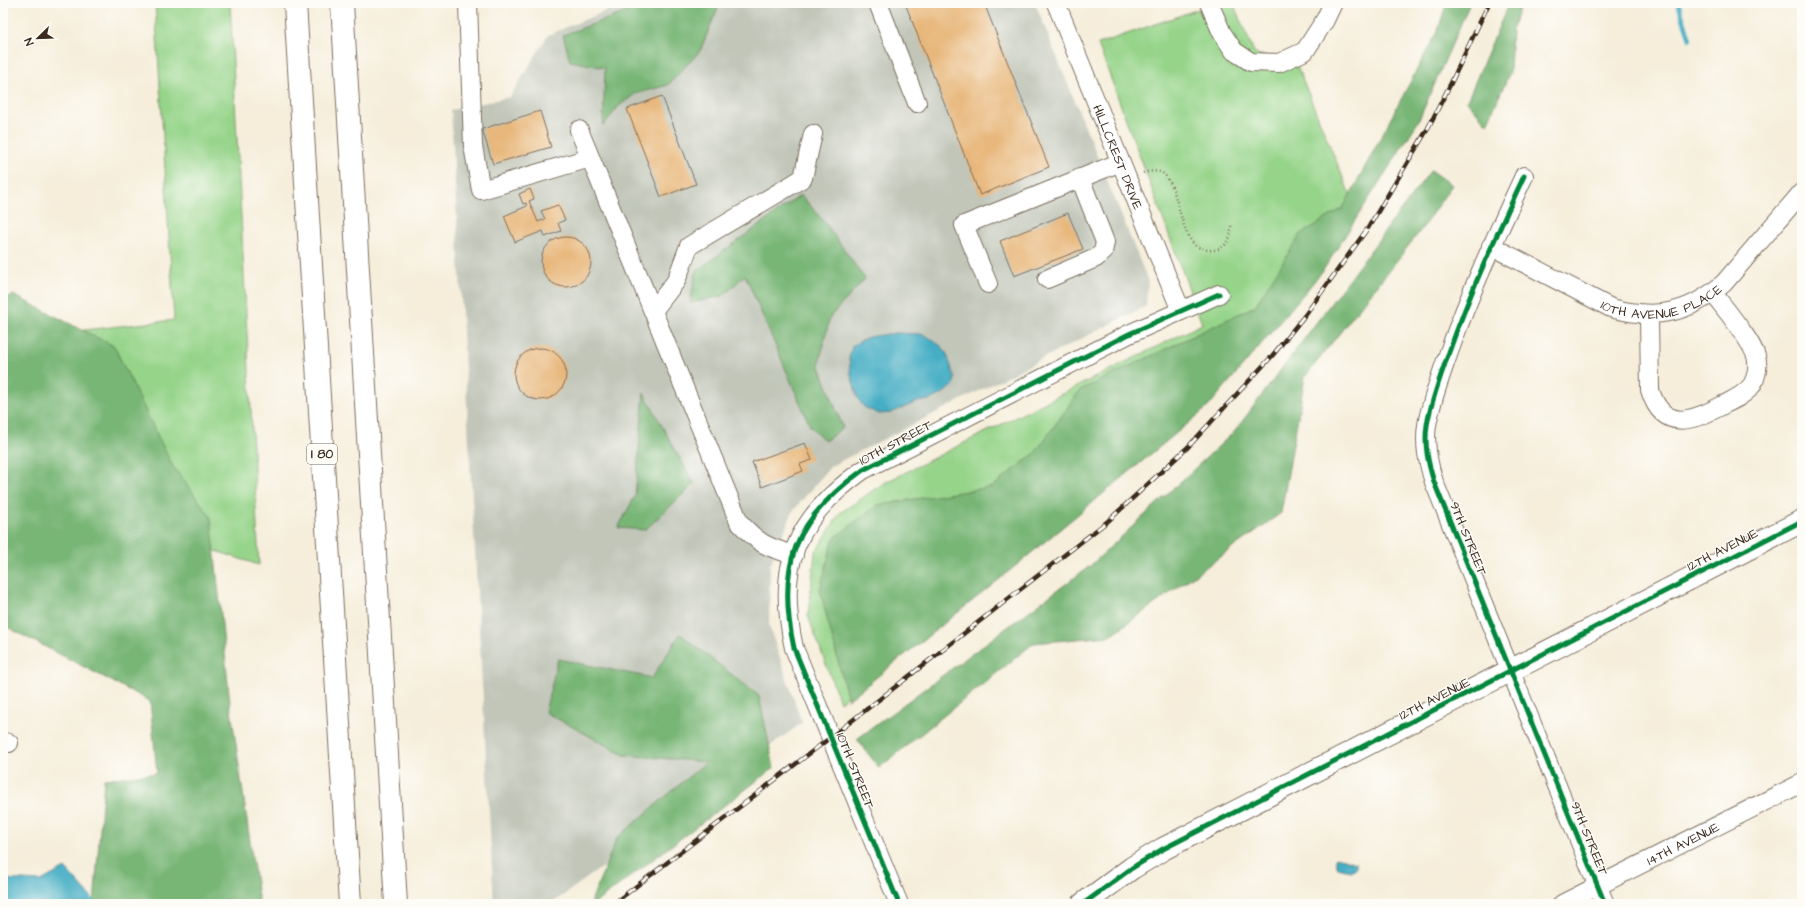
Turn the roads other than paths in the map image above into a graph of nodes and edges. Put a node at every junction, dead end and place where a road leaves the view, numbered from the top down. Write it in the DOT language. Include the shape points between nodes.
graph roads {
  1 [pos="294,3"];
  2 [pos="342,3"];
  3 [pos="468,3"];
  4 [pos="878,3"];
  5 [pos="1056,3"];
  6 [pos="1209,3"];
  7 [pos="1333,3"];
  8 [pos="917,103"];
  9 [pos="579,130"];
  10 [pos="813,134"];
  11 [pos="590,158"];
  12 [pos="1120,162"];
  13 [pos="1524,176"];
  14 [pos="1080,178"];
  15 [pos="1802,192"];
  16 [pos="1491,246"];
  17 [pos="1047,279"];
  18 [pos="988,284"];
  19 [pos="1713,293"];
  20 [pos="1219,294"];
  21 [pos="653,311"];
  22 [pos="1181,311"];
  23 [pos="1649,315"];
  24 [pos="1802,521"];
  25 [pos="794,555"];
  26 [pos="1511,670"];
  27 [pos="1802,783"];
  28 [pos="1598,887"];
  29 [pos="350,904"];
  30 [pos="396,904"];
  31 [pos="899,904"];
  32 [pos="1083,904"];
  33 [pos="1562,904"];
  34 [pos="1605,904"];
  1 -- 29 [label="main road, I 80"];
  2 -- 30 [label="main road"];
  3 -- 11 [label="street" via="473,146 481,190"];
  4 -- 8 [label="street"];
  5 -- 12 [label="street, HILLCREST DRIVE"];
  6 -- 7 [label="street" via="1222,33 1234,51 1251,62 1279,64 1305,51"];
  9 -- 11 [label="street"];
  10 -- 21 [label="street" via="803,178 689,246 676,281"];
  11 -- 21 [label="street"];
  12 -- 14 [label="street"];
  12 -- 22 [label="street, HILLCREST DRIVE"];
  13 -- 16 [label="street, 9TH STREET"];
  14 -- 17 [label="street" via="1104,242 1103,252 1096,258"];
  14 -- 18 [label="street" via="964,225"];
  15 -- 19 [label="street, 10TH AVENUE PLACE"];
  16 -- 23 [label="street, 10TH AVENUE PLACE" via="1611,308"];
  16 -- 26 [label="street, 9TH STREET" via="1442,371 1427,424 1426,443 1434,482"];
  19 -- 23 [label="street, 10TH AVENUE PLACE" via="1695,304 1678,310"];
  19 -- 23 [label="street" via="1754,348 1758,360 1757,373 1753,384 1744,394 1700,417 1677,420 1667,416 1653,400 1650,390"];
  20 -- 22 [label="street, 10TH STREET"];
  21 -- 25 [label="street" via="739,522 756,540 773,549"];
  22 -- 25 [label="street, 10TH STREET" via="1129,334 862,470 838,488 819,507 807,522"];
  24 -- 26 [label="main road, 12TH AVENUE"];
  25 -- 31 [label="street, 10TH STREET" via="787,592 788,618 794,648"];
  26 -- 28 [label="street, 9TH STREET"];
  26 -- 32 [label="main road, 12TH AVENUE" via="1163,850 1132,868"];
  27 -- 28 [label="street, 14TH AVENUE"];
  28 -- 33 [label="street, 14TH AVENUE"];
  28 -- 34 [label="street, 9TH STREET"];
}
